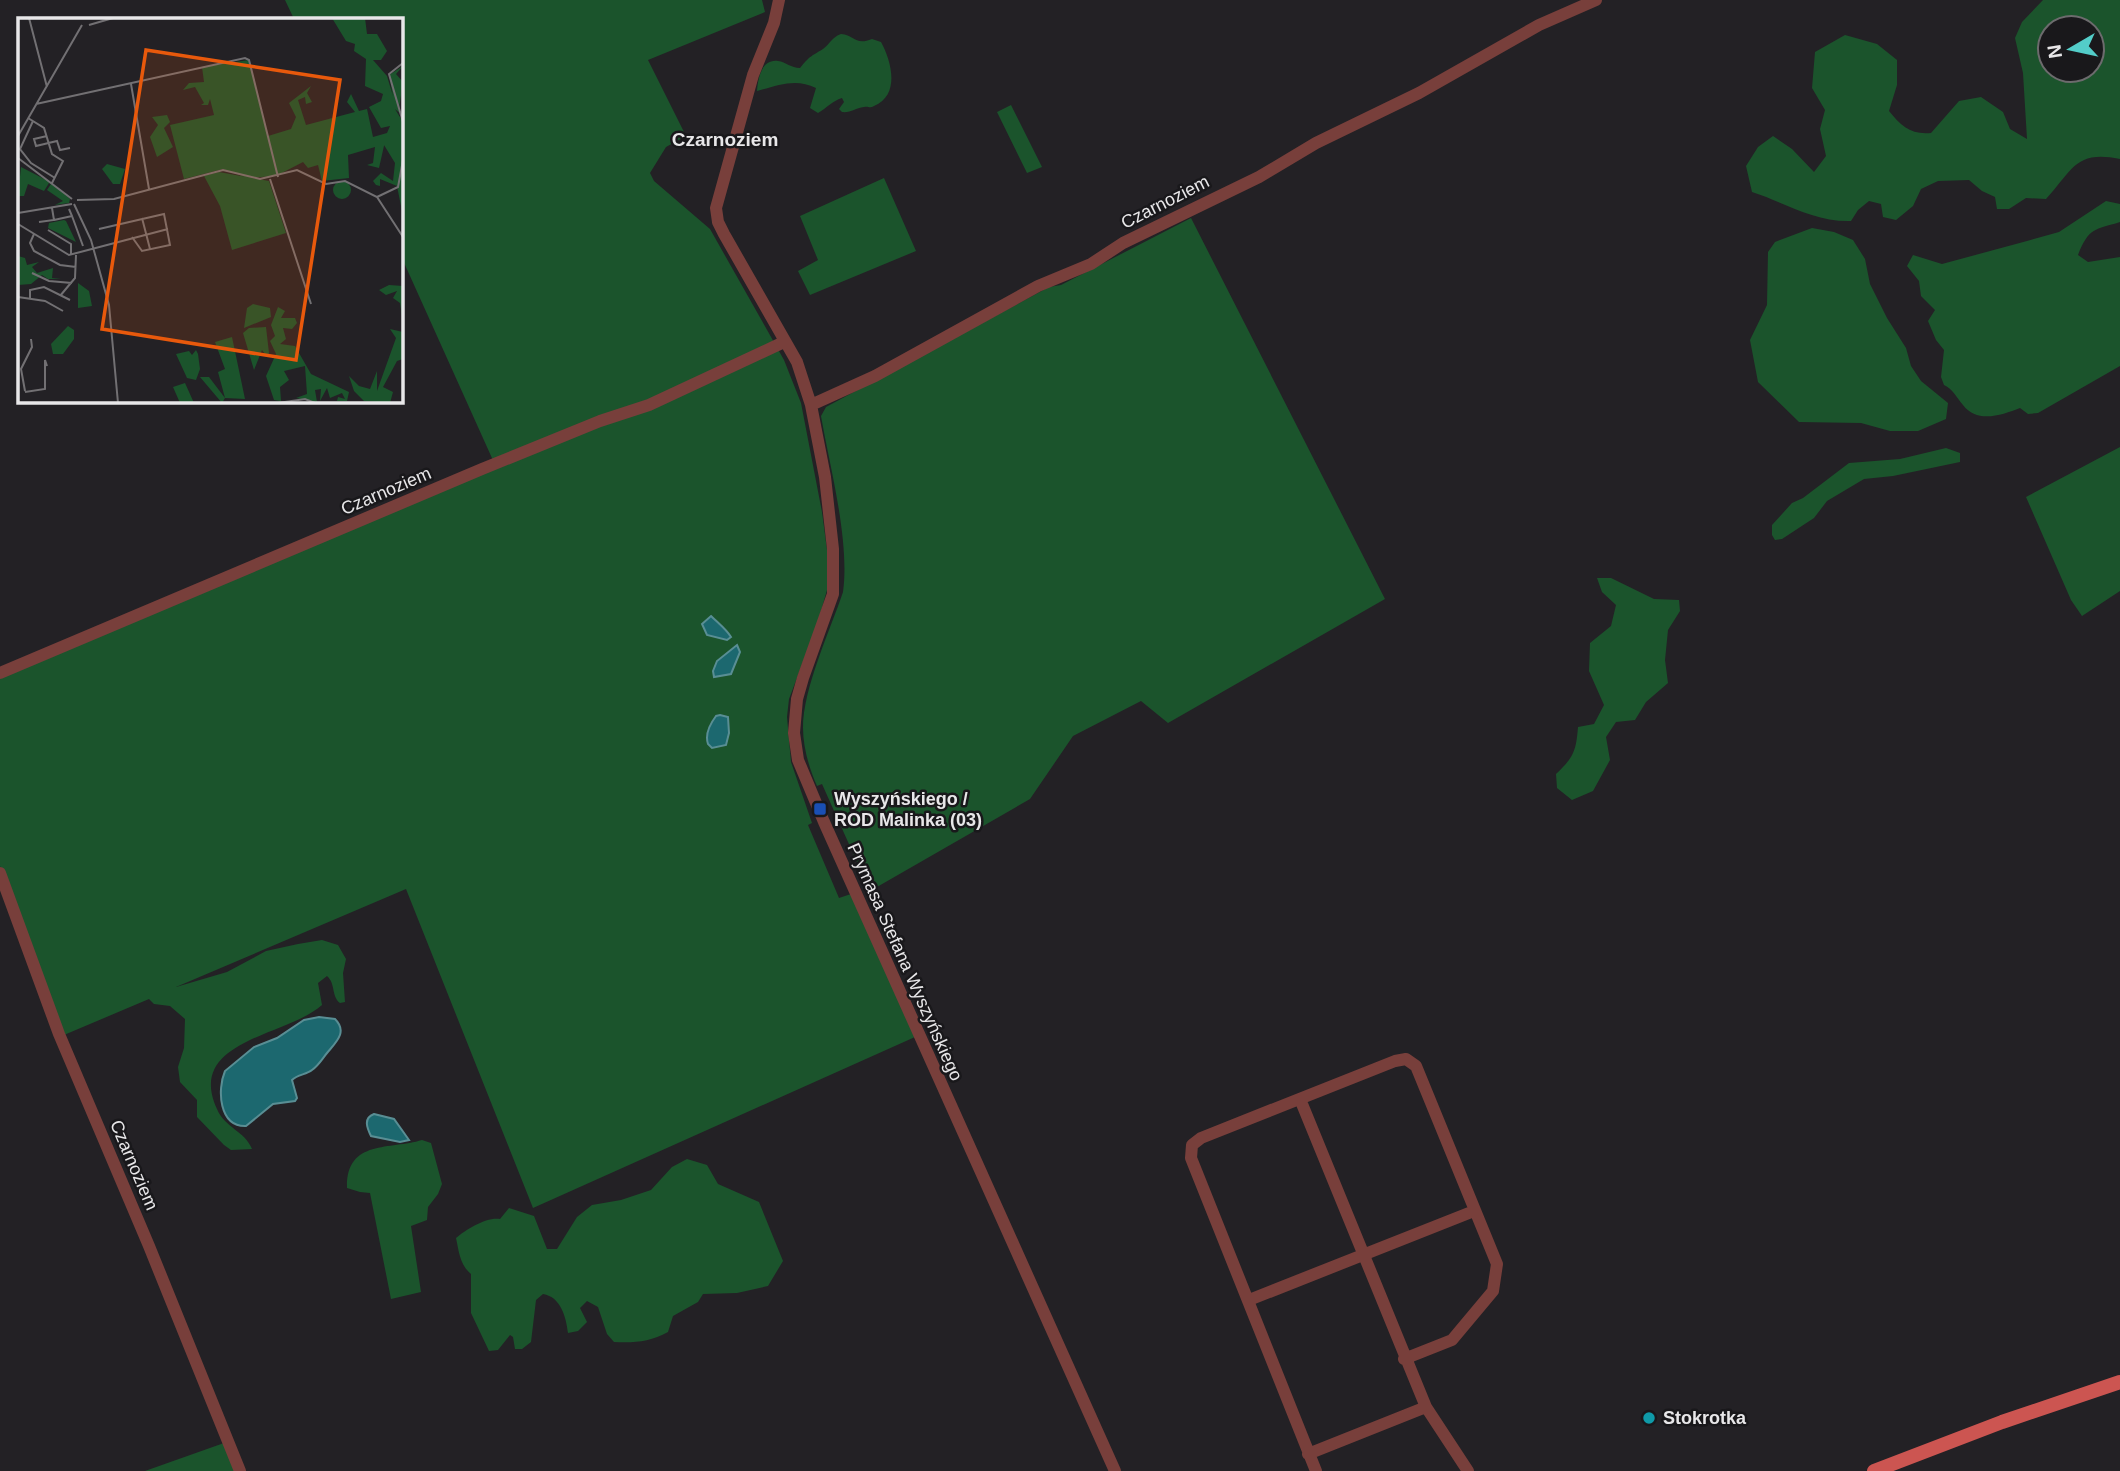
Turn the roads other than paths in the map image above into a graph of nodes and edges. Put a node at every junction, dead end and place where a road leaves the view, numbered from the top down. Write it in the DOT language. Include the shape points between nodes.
graph roads {
  1 [pos="779,0"];
  2 [pos="1596,0"];
  3 [pos="784,342"];
  4 [pos="811,405"];
  5 [pos="0,673"];
  6 [pos="0,873"];
  7 [pos="1300,1099"];
  8 [pos="1474,1211"];
  9 [pos="1362,1255"];
  10 [pos="1249,1300"];
  11 [pos="1404,1359"];
  12 [pos="2120,1382"];
  13 [pos="1426,1407"];
  14 [pos="1308,1454"];
  15 [pos="240,1471"];
  16 [pos="1115,1471"];
  17 [pos="1316,1471"];
  18 [pos="1468,1471"];
  19 [pos="1874,1471"];
  1 -- 3 [label="street" via="716,208 724,234"];
  2 -- 4 [label="street, Czarnoziem" via="1539,24 1259,177 1123,243 1091,264 1038,286 876,376"];
  3 -- 4 [label="street" via="797,362"];
  3 -- 5 [label="street, Czarnoziem" via="649,405 482,469"];
  4 -- 16 [label="street, Prymasa Stefana Wyszyńskiego" via="825,477 834,579 797,699 796,752"];
  6 -- 15 [label="street, Czarnoziem" via="59,1034"];
  7 -- 8 [label="street" via="1406,1059 1416,1066"];
  7 -- 9 [label="street"];
  7 -- 10 [label="street" via="1192,1145 1191,1158"];
  8 -- 9 [label="street"];
  8 -- 11 [label="street" via="1497,1264 1493,1291 1452,1340"];
  9 -- 10 [label="street"];
  9 -- 11 [label="street"];
  10 -- 14 [label="street"];
  11 -- 13 [label="street"];
  12 -- 19 [label="main road"];
  13 -- 14 [label="street"];
  13 -- 18 [label="street"];
  14 -- 17 [label="street"];
}
